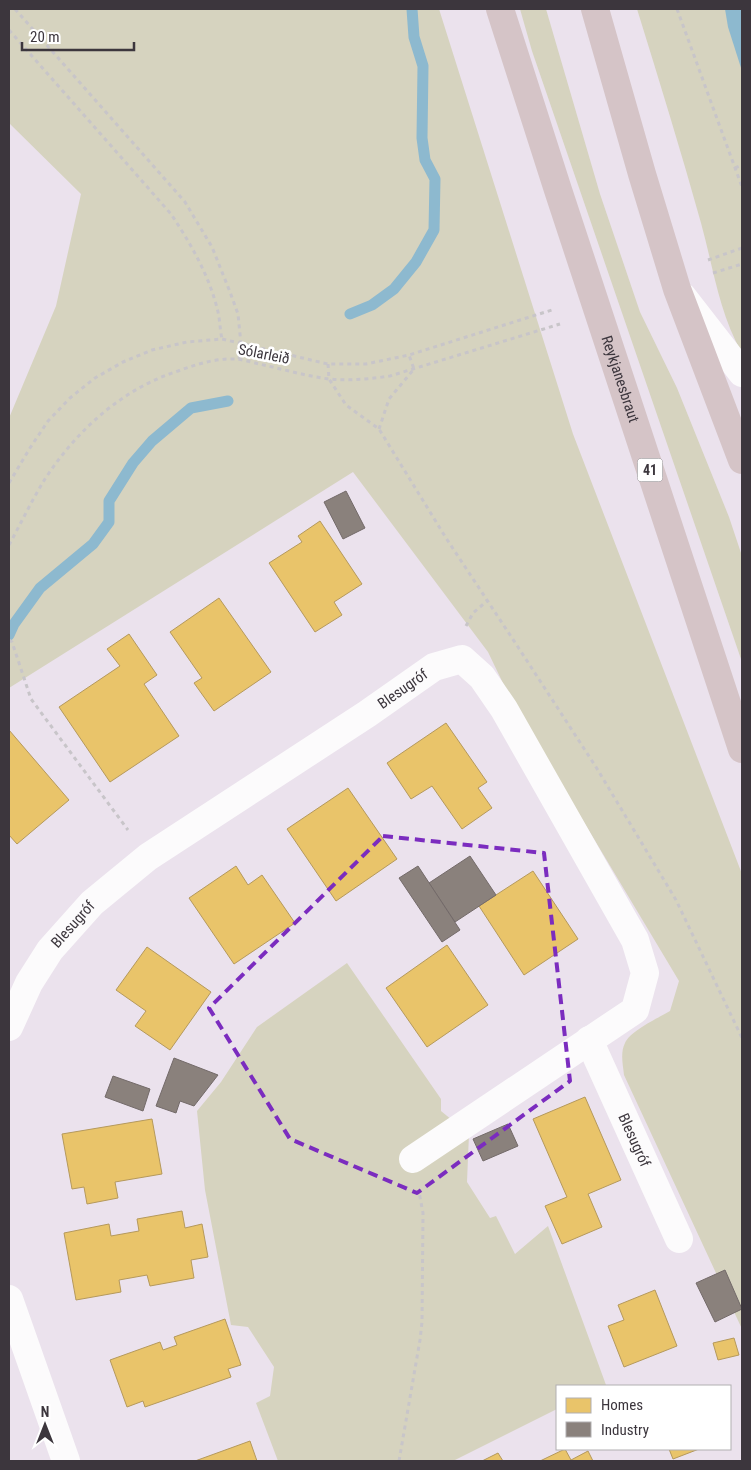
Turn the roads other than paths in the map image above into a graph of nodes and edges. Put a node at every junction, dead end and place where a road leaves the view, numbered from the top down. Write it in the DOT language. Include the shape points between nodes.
graph roads {
  1 [pos="500,9"];
  2 [pos="595,9"];
  3 [pos="677,289"];
  4 [pos="742,373"];
  5 [pos="742,460"];
  6 [pos="742,749"];
  7 [pos="9,1028"];
  8 [pos="589,1040"];
  9 [pos="413,1159"];
  10 [pos="679,1240"];
  11 [pos="9,1299"];
  12 [pos="66,1461"];
  1 -- 6 [label="highway, Reykjanesbraut / 41"];
  2 -- 3 [label="highway"];
  3 -- 4 [label="street"];
  3 -- 5 [label="highway"];
  7 -- 8 [label="street, Blesugróf" via="29,983 50,950 92,903 148,857 434,667 462,659 482,677 504,709 636,940 645,973 635,1010"];
  8 -- 9 [label="street, Blesugróf"];
  8 -- 10 [label="street, Blesugróf"];
  11 -- 12 [label="street"];
}
